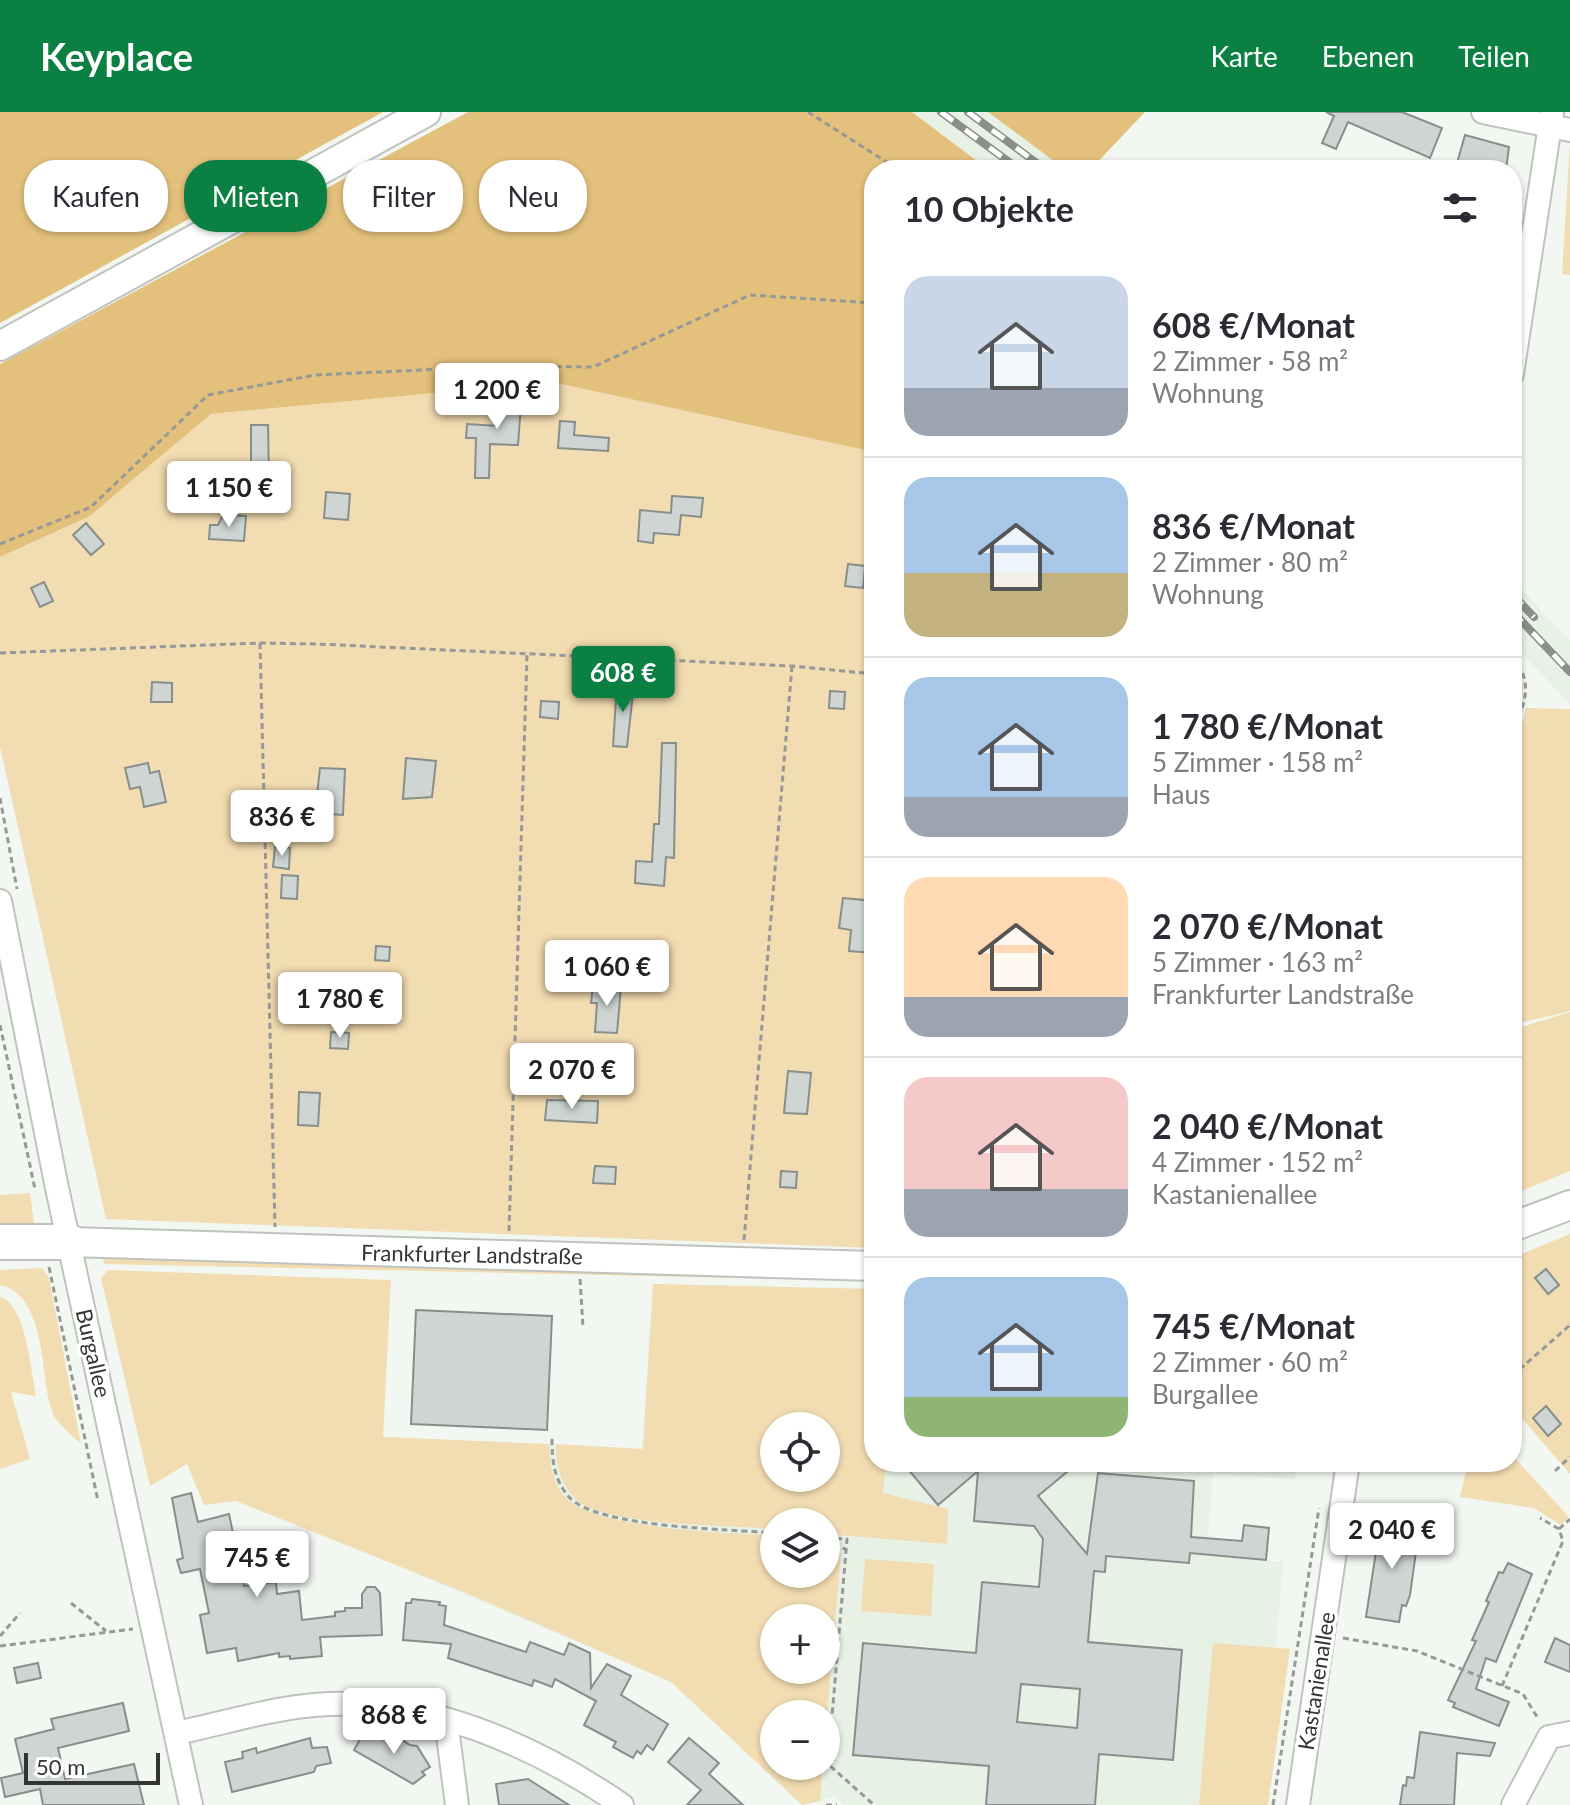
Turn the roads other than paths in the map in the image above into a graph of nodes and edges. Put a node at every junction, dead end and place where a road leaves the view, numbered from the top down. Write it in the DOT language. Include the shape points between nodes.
graph roads {
  1 [pos="426,112"];
  2 [pos="1483,112"];
  3 [pos="1557,123"];
  4 [pos="1534,226"];
  5 [pos="1522,229"];
  6 [pos="1522,307"];
  7 [pos="0,346"];
  8 [pos="0,901"];
  9 [pos="1570,1205"];
  10 [pos="1522,1223"];
  11 [pos="0,1242"];
  12 [pos="59,1253"];
  13 [pos="864,1266"];
  14 [pos="1347,1472"];
  15 [pos="446,1720"];
  16 [pos="176,1733"];
  17 [pos="1560,1735"];
  18 [pos="191,1805"];
  19 [pos="457,1805"];
  20 [pos="622,1805"];
  21 [pos="1298,1805"];
  22 [pos="1513,1805"];
  1 -- 7 [label="main road"];
  2 -- 3 [label="street"];
  3 -- 4 [label="street"];
  4 -- 5 [label="street"];
  4 -- 6 [label="street"];
  8 -- 12 [label="street, Burgallee"];
  9 -- 10 [label="main road"];
  11 -- 12 [label="highway"];
  12 -- 13 [label="main road, Frankfurter Landstraße" via="276,1249"];
  12 -- 16 [label="street, Burgallee"];
  14 -- 21 [label="street, Kastanienallee"];
  15 -- 16 [label="street" via="395,1708 332,1704"];
  15 -- 19 [label="street"];
  15 -- 20 [label="street" via="556,1764"];
  16 -- 18 [label="street, Burgallee"];
  17 -- 22 [label="street"];
}
